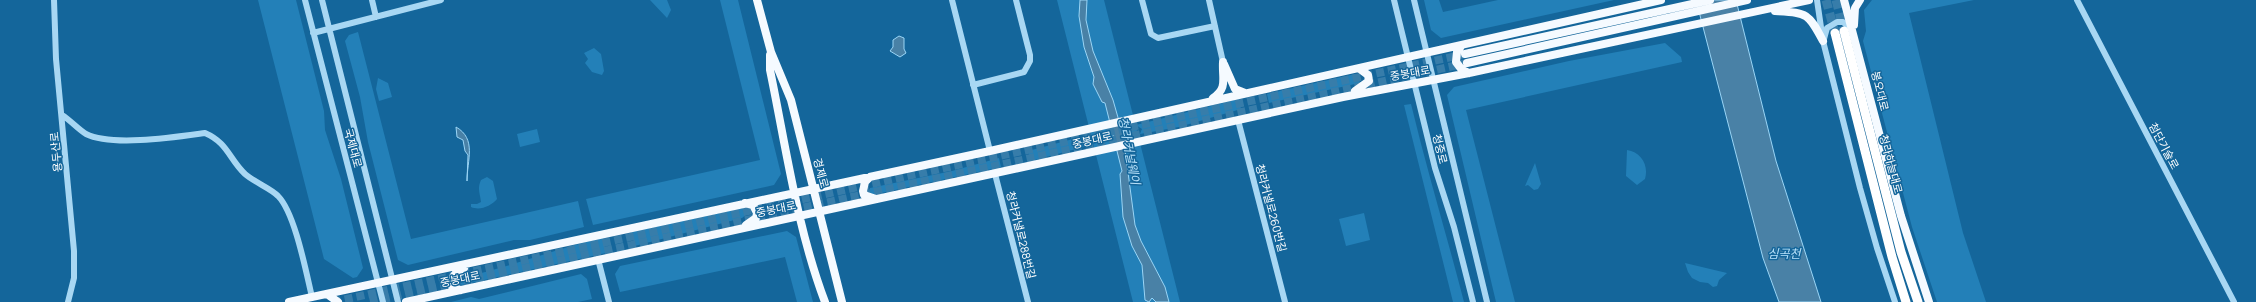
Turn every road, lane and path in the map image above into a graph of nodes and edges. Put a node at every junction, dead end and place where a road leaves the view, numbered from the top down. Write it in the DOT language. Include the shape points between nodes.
graph roads {
  1 [pos="54,0"];
  2 [pos="305,0"];
  3 [pos="322,0"];
  4 [pos="372,0"];
  5 [pos="441,0"];
  6 [pos="757,0"];
  7 [pos="952,0"];
  8 [pos="1016,0"];
  9 [pos="1142,0"];
  10 [pos="1209,0"];
  11 [pos="1394,0"];
  12 [pos="1414,0"];
  13 [pos="1661,0"];
  14 [pos="1710,0"];
  15 [pos="1747,0"];
  16 [pos="1809,0"];
  17 [pos="1816,0"];
  18 [pos="1844,0"];
  19 [pos="1860,0"];
  20 [pos="2077,0"];
  21 [pos="1766,10"];
  22 [pos="1672,12"];
  23 [pos="376,17"];
  24 [pos="1215,26"];
  25 [pos="330,28"];
  26 [pos="1844,31"];
  27 [pos="1854,32"];
  28 [pos="314,33"];
  29 [pos="1835,33"];
  30 [pos="1823,41"];
  31 [pos="1462,45"];
  32 [pos="770,52"];
  33 [pos="1428,52"];
  34 [pos="1465,54"];
  35 [pos="1408,57"];
  36 [pos="1223,62"];
  37 [pos="1467,63"];
  38 [pos="1360,68"];
  39 [pos="1469,73"];
  40 [pos="1434,79"];
  41 [pos="1414,83"];
  42 [pos="973,85"];
  43 [pos="1246,93"];
  44 [pos="1343,96"];
  45 [pos="1209,101"];
  46 [pos="62,115"];
  47 [pos="1238,120"];
  48 [pos="990,151"];
  49 [pos="995,174"];
  50 [pos="870,177"];
  51 [pos="814,189"];
  52 [pos="795,192"];
  53 [pos="876,199"];
  54 [pos="744,203"];
  55 [pos="819,212"];
  56 [pos="800,215"];
  57 [pos="740,228"];
  58 [pos="598,259"];
  59 [pos="474,263"];
  60 [pos="393,280"];
  61 [pos="378,283"];
  62 [pos="460,290"];
  63 [pos="327,294"];
  64 [pos="312,297"];
  65 [pos="68,302"];
  66 [pos="289,302"];
  67 [pos="338,302"];
  68 [pos="383,302"];
  69 [pos="398,302"];
  70 [pos="406,302"];
  71 [pos="609,302"];
  72 [pos="826,302"];
  73 [pos="842,302"];
  74 [pos="1028,302"];
  75 [pos="1285,302"];
  76 [pos="1473,302"];
  77 [pos="1487,302"];
  78 [pos="1895,302"];
  79 [pos="1906,302"];
  80 [pos="1918,302"];
  81 [pos="1929,302"];
  82 [pos="2234,302"];
  1 -- 46 [label="street, 용두산로" via="56,59"];
  2 -- 28 [label="street, 국제대로"];
  3 -- 25 [label="street, 국제대로"];
  4 -- 23 [label="street"];
  5 -- 23 [label="street"];
  6 -- 32 [label="main road, 경제로"];
  7 -- 42 [label="street"];
  8 -- 42 [label="street" via="1030,55 1029,66 1024,72"];
  9 -- 24 [label="street" via="1151,34 1158,38"];
  10 -- 24 [label="street"];
  11 -- 35 [label="street, 청중로"];
  12 -- 33 [label="street, 청중로"];
  13 -- 31 [label="main road, 중봉대로"];
  14 -- 22 [label="main road"];
  15 -- 22 [label="main road"];
  16 -- 21 [label="main road, 중봉대로"];
  17 -- 30 [label="street"];
  18 -- 27 [label="main road, 봉오대로"];
  19 -- 27 [label="main road" via="1855,8"];
  20 -- 82 [label="street, 첨단기술로"];
  21 -- 30 [label="main road" via="1799,12 1807,15"];
  21 -- 39 [label="main road, 중봉대로"];
  22 -- 34 [label="main road"];
  22 -- 37 [label="main road"];
  23 -- 25 [label="street"];
  24 -- 36 [label="street"];
  25 -- 28 [label="street"];
  25 -- 60 [label="street, 국제대로"];
  26 -- 80 [label="highway, 청라하늘대로" via="1901,252"];
  27 -- 30 [label="street" via="1843,22 1837,22 1827,28"];
  27 -- 81 [label="main road, 봉오대로" via="1901,216"];
  28 -- 61 [label="street, 국제대로"];
  29 -- 79 [label="highway, 청라하늘대로" via="1892,257"];
  30 -- 78 [label="street" via="1876,248"];
  31 -- 33 [label="main road, 중봉대로"];
  31 -- 39 [label="main road" via="1455,57 1456,62 1462,70"];
  32 -- 51 [label="main road, 경제로" via="791,100"];
  32 -- 52 [label="main road, 경제로" via="770,70"];
  33 -- 35 [label="main road, 중봉대로"];
  33 -- 40 [label="street, 청중로"];
  35 -- 38 [label="main road, 중봉대로"];
  35 -- 41 [label="street, 청중로"];
  36 -- 43 [label="main road" via="1235,89"];
  36 -- 45 [label="main road" via="1222,91"];
  38 -- 43 [label="main road, 중봉대로"];
  38 -- 44 [label="main road" via="1368,75 1369,81 1359,90"];
  39 -- 40 [label="main road, 중봉대로"];
  40 -- 41 [label="main road, 중봉대로"];
  40 -- 77 [label="street, 청중로"];
  41 -- 44 [label="main road, 중봉대로"];
  41 -- 76 [label="street, 청중로" via="1438,180 1454,227"];
  42 -- 48 [label="street"];
  43 -- 45 [label="main road, 중봉대로"];
  44 -- 47 [label="main road, 중봉대로"];
  45 -- 48 [label="main road, 중봉대로"];
  46 -- 64 [label="street" via="85,133 98,138 116,140 205,133 217,138 244,173 278,196 290,218"];
  46 -- 65 [label="street, 용두산로" via="74,251 74,278"];
  47 -- 49 [label="main road, 중봉대로"];
  47 -- 75 [label="street, 청라커낼로260번길"];
  48 -- 50 [label="main road, 중봉대로"];
  49 -- 53 [label="main road, 중봉대로"];
  49 -- 74 [label="street, 청라커낼로288번길"];
  50 -- 51 [label="main road, 중봉대로"];
  50 -- 53 [label="main road" via="865,182 864,195"];
  51 -- 52 [label="main road, 중봉대로"];
  51 -- 55 [label="main road, 경제로"];
  52 -- 54 [label="main road, 중봉대로"];
  52 -- 56 [label="main road, 경제로"];
  53 -- 55 [label="main road, 중봉대로"];
  54 -- 57 [label="main road" via="753,205 757,213 752,222"];
  54 -- 59 [label="main road, 중봉대로"];
  55 -- 56 [label="main road, 중봉대로"];
  55 -- 73 [label="main road, 경제로"];
  56 -- 57 [label="main road, 중봉대로"];
  56 -- 72 [label="main road, 경제로" via="817,281"];
  57 -- 58 [label="main road, 중봉대로"];
  58 -- 62 [label="main road, 중봉대로"];
  58 -- 71 [label="street"];
  59 -- 60 [label="main road, 중봉대로"];
  59 -- 62 [label="main road" via="456,273 451,279 452,287"];
  60 -- 61 [label="main road, 중봉대로"];
  60 -- 69 [label="street, 국제대로"];
  61 -- 63 [label="main road, 중봉대로"];
  61 -- 68 [label="street, 국제대로"];
  62 -- 70 [label="main road, 중봉대로"];
  63 -- 64 [label="main road, 중봉대로"];
  63 -- 67 [label="main road"];
  64 -- 66 [label="main road, 중봉대로"];
}
